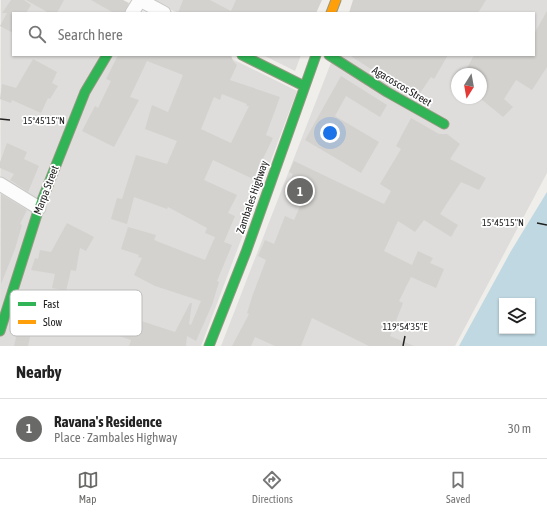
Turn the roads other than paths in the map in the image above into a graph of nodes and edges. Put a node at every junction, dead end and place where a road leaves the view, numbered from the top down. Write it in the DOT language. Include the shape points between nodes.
graph roads {
  1 [pos="140,0"];
  2 [pos="336,0"];
  3 [pos="133,12"];
  4 [pos="162,12"];
  5 [pos="331,12"];
  6 [pos="106,56"];
  7 [pos="244,56"];
  8 [pos="316,56"];
  9 [pos="331,56"];
  10 [pos="304,86"];
  11 [pos="444,124"];
  12 [pos="0,184"];
  13 [pos="39,208"];
  14 [pos="13,290"];
  15 [pos="10,300"];
  16 [pos="0,332"];
  17 [pos="209,346"];
  1 -- 3 [label="street"];
  1 -- 4 [label="street"];
  2 -- 5 [label="street"];
  6 -- 13 [label="street, Marpa Street" via="85,92"];
  7 -- 10 [label="street"];
  8 -- 10 [label="street, Zambales Highway"];
  9 -- 11 [label="street, Agacoscos Street"];
  10 -- 17 [label="street, Zambales Highway" via="246,252"];
  12 -- 13 [label="street"];
  13 -- 14 [label="street, Marpa Street"];
  15 -- 16 [label="street, Marpa Street"];
}
